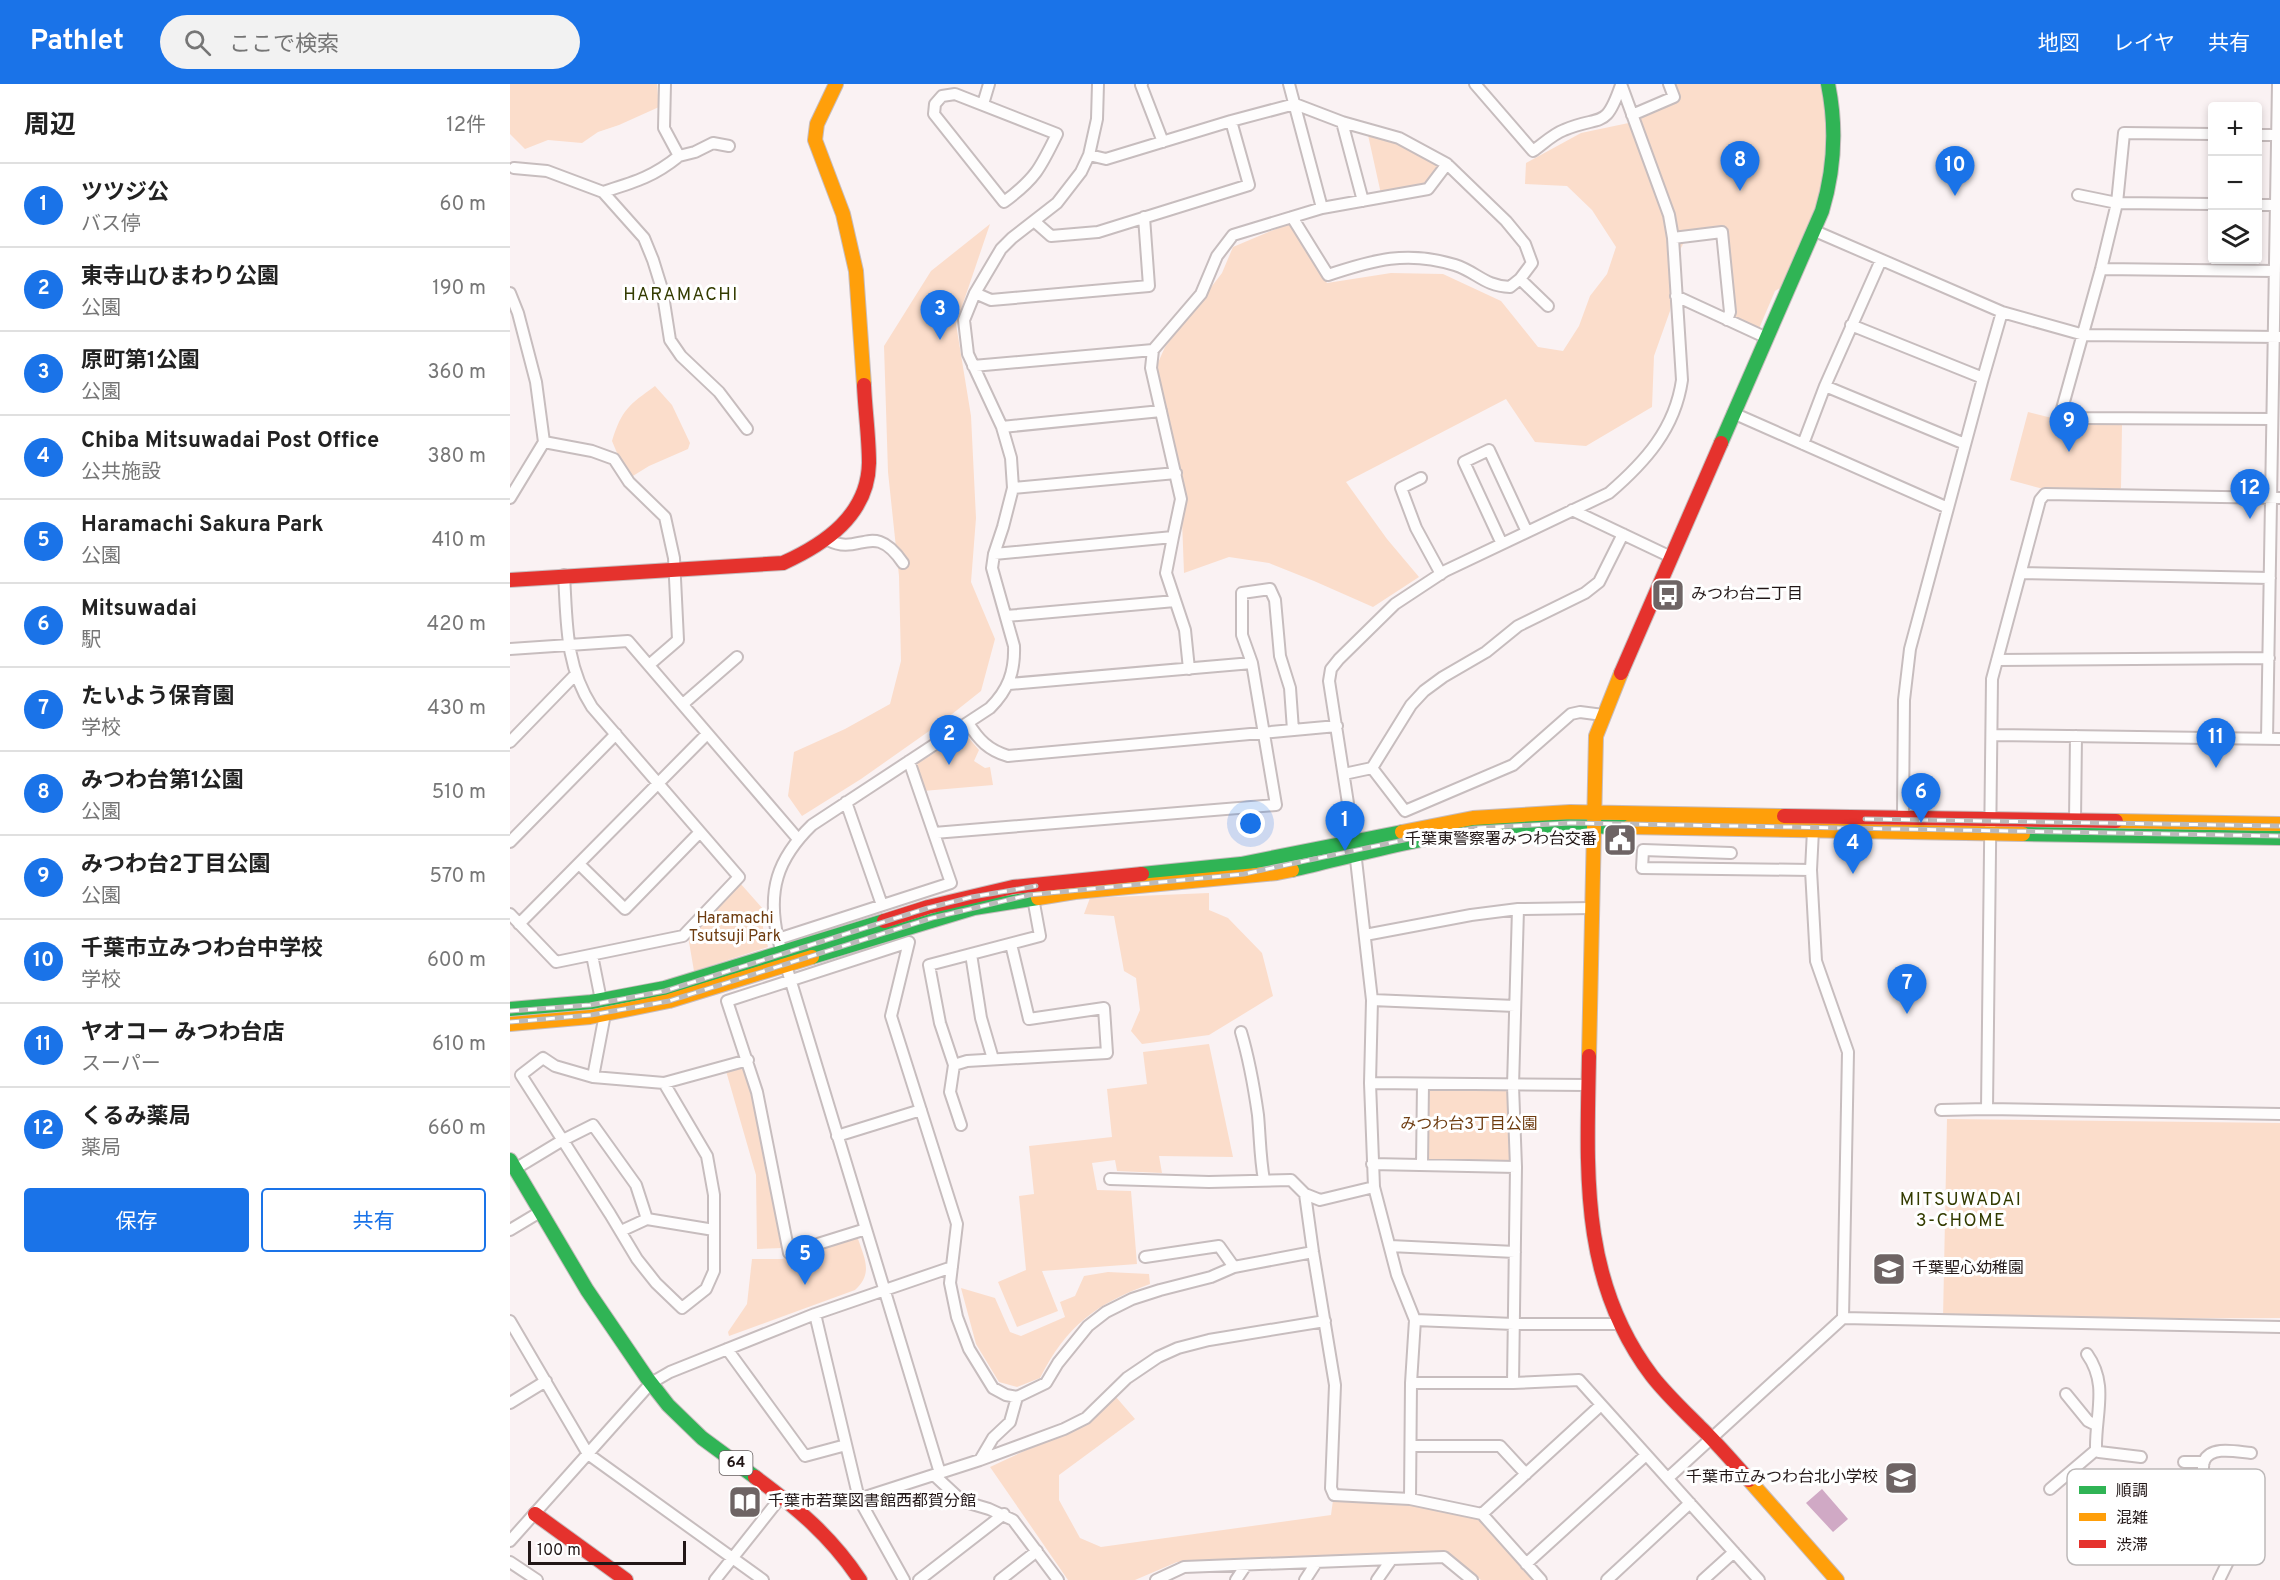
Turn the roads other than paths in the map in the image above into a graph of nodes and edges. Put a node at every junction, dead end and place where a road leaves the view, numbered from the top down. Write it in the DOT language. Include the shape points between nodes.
graph roads {
  1 [pos="665,84"];
  2 [pos="836,84"];
  3 [pos="989,84"];
  4 [pos="1098,84"];
  5 [pos="1142,84"];
  6 [pos="1289,84"];
  7 [pos="1475,84"];
  8 [pos="1621,84"];
  9 [pos="1669,84"];
  10 [pos="1828,84"];
  11 [pos="2278,84"];
  12 [pos="982,104"];
  13 [pos="1294,104"];
  14 [pos="1632,115"];
  15 [pos="1231,121"];
  16 [pos="1342,122"];
  17 [pos="2208,134"];
  18 [pos="2262,135"];
  19 [pos="2278,135"];
  20 [pos="1163,142"];
  21 [pos="729,146"];
  22 [pos="1089,155"];
  23 [pos="679,156"];
  24 [pos="1447,164"];
  25 [pos="511,170"];
  26 [pos="603,192"];
  27 [pos="2078,195"];
  28 [pos="1363,201"];
  29 [pos="2117,203"];
  30 [pos="2208,204"];
  31 [pos="2262,205"];
  32 [pos="2276,205"];
  33 [pos="1322,208"];
  34 [pos="1144,217"];
  35 [pos="1292,217"];
  36 [pos="1034,221"];
  37 [pos="1815,231"];
  38 [pos="1673,238"];
  39 [pos="1881,260"];
  40 [pos="2101,269"];
  41 [pos="2275,271"];
  42 [pos="1520,279"];
  43 [pos="975,292"];
  44 [pos="510,293"];
  45 [pos="1676,296"];
  46 [pos="1548,306"];
  47 [pos="2002,312"];
  48 [pos="1727,320"];
  49 [pos="1851,325"];
  50 [pos="2084,334"];
  51 [pos="2277,337"];
  52 [pos="1767,338"];
  53 [pos="1153,350"];
  54 [pos="974,366"];
  55 [pos="1983,378"];
  56 [pos="1825,386"];
  57 [pos="1161,411"];
  58 [pos="1733,413"];
  59 [pos="2272,419"];
  60 [pos="1002,427"];
  61 [pos="747,429"];
  62 [pos="544,442"];
  63 [pos="1803,444"];
  64 [pos="1965,444"];
  65 [pos="1176,473"];
  66 [pos="1421,478"];
  67 [pos="1013,488"];
  68 [pos="510,498"];
  69 [pos="2276,498"];
  70 [pos="1948,508"];
  71 [pos="1572,510"];
  72 [pos="1527,532"];
  73 [pos="1623,534"];
  74 [pos="1173,537"];
  75 [pos="828,540"];
  76 [pos="1502,544"];
  77 [pos="994,554"];
  78 [pos="1671,557"];
  79 [pos="903,563"];
  80 [pos="675,568"];
  81 [pos="2022,573"];
  82 [pos="1441,574"];
  83 [pos="564,575"];
  84 [pos="2270,578"];
  85 [pos="510,580"];
  86 [pos="1175,601"];
  87 [pos="1006,616"];
  88 [pos="569,644"];
  89 [pos="510,649"];
  90 [pos="737,657"];
  91 [pos="2269,658"];
  92 [pos="1997,660"];
  93 [pos="1252,663"];
  94 [pos="649,665"];
  95 [pos="1189,669"];
  96 [pos="575,675"];
  97 [pos="1009,684"];
  98 [pos="683,704"];
  99 [pos="1603,715"];
  100 [pos="968,723"];
  101 [pos="1337,726"];
  102 [pos="1293,730"];
  103 [pos="1264,733"];
  104 [pos="616,734"];
  105 [pos="707,734"];
  106 [pos="1992,735"];
  107 [pos="2076,736"];
  108 [pos="2267,739"];
  109 [pos="2280,739"];
  110 [pos="510,742"];
  111 [pos="909,761"];
  112 [pos="1372,768"];
  113 [pos="1344,774"];
  114 [pos="658,783"];
  115 [pos="846,802"];
  116 [pos="1593,812"];
  117 [pos="1903,816"];
  118 [pos="2075,821"];
  119 [pos="2280,824"];
  120 [pos="1990,826"];
  121 [pos="1593,827"];
  122 [pos="1813,830"];
  123 [pos="700,832"];
  124 [pos="934,833"];
  125 [pos="2280,838"];
  126 [pos="798,839"];
  127 [pos="510,842"];
  128 [pos="1354,849"];
  129 [pos="1731,853"];
  130 [pos="579,864"];
  131 [pos="1811,870"];
  132 [pos="1033,898"];
  133 [pos="882,905"];
  134 [pos="1592,908"];
  135 [pos="1518,909"];
  136 [pos="510,914"];
  137 [pos="519,924"];
  138 [pos="1365,935"];
  139 [pos="778,939"];
  140 [pos="1011,944"];
  141 [pos="971,954"];
  142 [pos="592,955"];
  143 [pos="784,959"];
  144 [pos="790,981"];
  145 [pos="601,1000"];
  146 [pos="1372,1000"];
  147 [pos="1515,1006"];
  148 [pos="510,1009"];
  149 [pos="605,1014"];
  150 [pos="510,1024"];
  151 [pos="1241,1032"];
  152 [pos="993,1059"];
  153 [pos="748,1060"];
  154 [pos="954,1065"];
  155 [pos="593,1077"];
  156 [pos="664,1083"];
  157 [pos="1371,1083"];
  158 [pos="1423,1084"];
  159 [pos="1587,1085"];
  160 [pos="1513,1086"];
  161 [pos="1987,1109"];
  162 [pos="921,1110"];
  163 [pos="1941,1110"];
  164 [pos="2280,1114"];
  165 [pos="961,1125"];
  166 [pos="837,1136"];
  167 [pos="563,1140"];
  168 [pos="513,1164"];
  169 [pos="1372,1164"];
  170 [pos="1422,1166"];
  171 [pos="1516,1167"];
  172 [pos="1110,1179"];
  173 [pos="1264,1180"];
  174 [pos="1374,1187"];
  175 [pos="1305,1194"];
  176 [pos="540,1212"];
  177 [pos="647,1219"];
  178 [pos="866,1229"];
  179 [pos="510,1230"];
  180 [pos="714,1230"];
  181 [pos="621,1231"];
  182 [pos="1390,1246"];
  183 [pos="1312,1252"];
  184 [pos="1515,1252"];
  185 [pos="1145,1257"];
  186 [pos="951,1267"];
  187 [pos="1234,1267"];
  188 [pos="884,1289"];
  189 [pos="815,1314"];
  190 [pos="1844,1318"];
  191 [pos="1414,1320"];
  192 [pos="510,1321"];
  193 [pos="1325,1321"];
  194 [pos="1514,1324"];
  195 [pos="1620,1324"];
  196 [pos="2280,1327"];
  197 [pos="727,1349"];
  198 [pos="2087,1354"];
  199 [pos="546,1381"];
  200 [pos="651,1383"];
  201 [pos="1411,1383"];
  202 [pos="1513,1383"];
  203 [pos="2066,1394"];
  204 [pos="1017,1397"];
  205 [pos="510,1403"];
  206 [pos="1601,1405"];
  207 [pos="2096,1425"];
  208 [pos="1712,1439"];
  209 [pos="846,1445"];
  210 [pos="1412,1446"];
  211 [pos="2096,1450"];
  212 [pos="2251,1453"];
  213 [pos="588,1454"];
  214 [pos="1646,1455"];
  215 [pos="2141,1457"];
  216 [pos="980,1460"];
  217 [pos="2184,1462"];
  218 [pos="2204,1462"];
  219 [pos="2074,1469"];
  220 [pos="2203,1469"];
  221 [pos="937,1474"];
  222 [pos="1526,1474"];
  223 [pos="2067,1475"];
  224 [pos="1668,1478"];
  225 [pos="2050,1489"];
  226 [pos="781,1497"];
  227 [pos="859,1499"];
  228 [pos="1410,1499"];
  229 [pos="1690,1503"];
  230 [pos="535,1514"];
  231 [pos="1004,1514"];
  232 [pos="1482,1514"];
  233 [pos="510,1522"];
  234 [pos="520,1529"];
  235 [pos="510,1541"];
  236 [pos="1037,1551"];
  237 [pos="1734,1552"];
  238 [pos="733,1559"];
  239 [pos="1391,1560"];
  240 [pos="510,1562"];
  241 [pos="1316,1563"];
  242 [pos="1526,1564"];
  243 [pos="1246,1565"];
  244 [pos="2226,1565"];
  245 [pos="1457,1575"];
  246 [pos="537,1580"];
  247 [pos="626,1580"];
  248 [pos="715,1580"];
  249 [pos="763,1580"];
  250 [pos="860,1580"];
  251 [pos="904,1580"];
  252 [pos="919,1580"];
  253 [pos="1000,1580"];
  254 [pos="1058,1580"];
  255 [pos="1156,1580"];
  256 [pos="1236,1580"];
  257 [pos="1305,1580"];
  258 [pos="1377,1580"];
  259 [pos="1472,1580"];
  260 [pos="1541,1580"];
  261 [pos="1607,1580"];
  262 [pos="1703,1580"];
  263 [pos="1759,1580"];
  264 [pos="1837,1580"];
  265 [pos="2218,1580"];
  1 -- 23 [label="street" via="664,128"];
  2 -- 75 [label="street" via="817,124 815,140 843,214 856,271 869,465 867,483 858,503"];
  3 -- 12 [label="street"];
  4 -- 22 [label="street" via="1097,119"];
  5 -- 20 [label="street"];
  6 -- 13 [label="street"];
  7 -- 8 [label="street" via="1533,151 1563,130 1600,120 1612,110"];
  8 -- 14 [label="street"];
  9 -- 14 [label="street" via="1674,97"];
  10 -- 37 [label="street" via="1836,130 1834,158 1830,186"];
  11 -- 19 [label="street"];
  12 -- 12 [label="street" via="1057,134 1040,170 1004,202 934,114 935,104 942,96 955,94"];
  13 -- 15 [label="street"];
  13 -- 16 [label="street"];
  13 -- 33 [label="street"];
  14 -- 38 [label="street" via="1663,194"];
  15 -- 20 [label="street"];
  15 -- 34 [label="street" via="1249,185"];
  16 -- 24 [label="street" via="1399,138"];
  16 -- 28 [label="street"];
  17 -- 29 [label="street" via="2124,133"];
  18 -- 19 [label="street"];
  19 -- 32 [label="street"];
  20 -- 22 [label="street" via="1106,159"];
  21 -- 23 [label="street" via="713,143"];
  22 -- 36 [label="street" via="1057,203"];
  23 -- 26 [label="street" via="643,180"];
  24 -- 28 [label="street" via="1428,189"];
  24 -- 42 [label="street" via="1525,244 1532,263"];
  25 -- 26 [label="street" via="547,171"];
  26 -- 61 [label="street" via="644,238 662,289 670,340 719,392"];
  27 -- 29 [label="street"];
  28 -- 33 [label="street"];
  29 -- 30 [label="street"];
  29 -- 40 [label="street"];
  31 -- 32 [label="street"];
  32 -- 41 [label="street"];
  33 -- 35 [label="street"];
  34 -- 36 [label="street" via="1098,232 1052,236"];
  34 -- 43 [label="street" via="1149,286 991,300"];
  35 -- 42 [label="street" via="1328,275 1372,260 1411,257 1456,266 1494,287 1510,287"];
  35 -- 53 [label="street" via="1233,235 1217,256 1201,294"];
  36 -- 43 [label="street" via="1001,249"];
  37 -- 39 [label="street"];
  37 -- 52 [label="street"];
  38 -- 45 [label="street"];
  38 -- 48 [label="street" via="1722,232 1730,312"];
  39 -- 47 [label="street"];
  39 -- 49 [label="street"];
  40 -- 41 [label="street"];
  40 -- 50 [label="street"];
  41 -- 51 [label="street"];
  42 -- 46 [label="street"];
  43 -- 54 [label="street" via="964,320 966,347"];
  44 -- 62 [label="street" via="536,382"];
  45 -- 48 [label="street"];
  45 -- 71 [label="street" via="1682,380 1671,421 1632,473 1609,493"];
  47 -- 50 [label="street"];
  47 -- 55 [label="street"];
  48 -- 52 [label="street"];
  49 -- 55 [label="street"];
  49 -- 56 [label="street"];
  50 -- 51 [label="street"];
  50 -- 59 [label="street" via="2060,416"];
  51 -- 59 [label="street"];
  52 -- 58 [label="street"];
  53 -- 54 [label="street"];
  53 -- 57 [label="street" via="1151,368"];
  54 -- 60 [label="street"];
  55 -- 64 [label="street"];
  56 -- 63 [label="street"];
  56 -- 64 [label="street"];
  57 -- 60 [label="street"];
  57 -- 65 [label="street"];
  58 -- 63 [label="street"];
  58 -- 78 [label="street"];
  59 -- 69 [label="street"];
  60 -- 67 [label="street" via="1011,458"];
  62 -- 68 [label="street"];
  62 -- 80 [label="street" via="614,459 629,483 665,518"];
  63 -- 70 [label="street"];
  64 -- 70 [label="street"];
  65 -- 67 [label="street"];
  65 -- 74 [label="street" via="1181,499"];
  66 -- 82 [label="street" via="1401,488 1416,528"];
  67 -- 77 [label="street"];
  69 -- 81 [label="street" via="2044,494"];
  69 -- 84 [label="street"];
  70 -- 117 [label="street" via="1905,676"];
  71 -- 72 [label="street"];
  71 -- 73 [label="street"];
  72 -- 76 [label="street"];
  72 -- 76 [label="street" via="1489,450 1464,462"];
  73 -- 78 [label="street"];
  73 -- 112 [label="street" via="1599,582 1518,626 1486,652 1424,691"];
  74 -- 77 [label="street"];
  74 -- 86 [label="street" via="1166,573"];
  75 -- 79 [label="street" via="837,545 877,540 894,549"];
  75 -- 80 [label="street" via="783,563"];
  76 -- 82 [label="street"];
  77 -- 87 [label="street" via="994,582"];
  78 -- 99 [label="street"];
  80 -- 83 [label="street"];
  80 -- 94 [label="street" via="678,640"];
  81 -- 84 [label="street"];
  81 -- 92 [label="street"];
  82 -- 101 [label="street" via="1395,604 1331,669 1329,681"];
  83 -- 85 [label="street"];
  83 -- 88 [label="street"];
  84 -- 91 [label="street"];
  86 -- 87 [label="street"];
  86 -- 95 [label="street" via="1185,630"];
  87 -- 97 [label="street" via="1014,646"];
  88 -- 89 [label="street"];
  88 -- 94 [label="street" via="628,641"];
  88 -- 96 [label="street"];
  90 -- 98 [label="street"];
  91 -- 92 [label="street"];
  91 -- 108 [label="street"];
  92 -- 106 [label="street" via="1992,679"];
  93 -- 95 [label="street"];
  93 -- 102 [label="street" via="1242,635 1242,594 1269,589 1275,600 1280,656 1290,688"];
  93 -- 103 [label="street"];
  94 -- 98 [label="street"];
  95 -- 97 [label="street"];
  96 -- 104 [label="street" via="592,707"];
  96 -- 110 [label="street"];
  97 -- 100 [label="street" via="990,708"];
  98 -- 105 [label="street"];
  99 -- 112 [label="street" via="1571,714 1513,765 1405,811"];
  99 -- 116 [label="street" via="1596,736"];
  100 -- 103 [label="street" via="984,745 1008,756"];
  100 -- 111 [label="street"];
  101 -- 102 [label="street"];
  101 -- 113 [label="street"];
  102 -- 103 [label="street"];
  103 -- 124 [label="street" via="1276,805"];
  104 -- 114 [label="street"];
  104 -- 127 [label="street"];
  105 -- 114 [label="street"];
  105 -- 126 [label="street"];
  106 -- 107 [label="street"];
  106 -- 120 [label="street"];
  107 -- 108 [label="street"];
  107 -- 118 [label="street"];
  108 -- 109 [label="street"];
  111 -- 115 [label="street"];
  111 -- 124 [label="street"];
  112 -- 113 [label="street"];
  113 -- 128 [label="street"];
  114 -- 123 [label="street"];
  114 -- 130 [label="street"];
  115 -- 126 [label="street"];
  115 -- 133 [label="street"];
  116 -- 117 [label="street"];
  116 -- 121 [label="street"];
  116 -- 128 [label="street" via="1473,818 1416,828"];
  117 -- 120 [label="street"];
  118 -- 119 [label="street"];
  118 -- 120 [label="street"];
  120 -- 122 [label="street"];
  120 -- 125 [label="street"];
  120 -- 161 [label="street"];
  121 -- 122 [label="street"];
  121 -- 128 [label="street" via="1532,826 1475,831"];
  121 -- 134 [label="street"];
  122 -- 131 [label="street"];
  123 -- 130 [label="street" via="625,909"];
  123 -- 142 [label="street" via="739,877 683,936"];
  124 -- 133 [label="street" via="951,883"];
  126 -- 139 [label="street" via="783,863 773,898 772,915"];
  128 -- 132 [label="street" via="1277,873"];
  128 -- 138 [label="street"];
  128 -- 143 [label="street" via="1012,887 928,907"];
  129 -- 131 [label="street" via="1643,850 1642,868"];
  130 -- 137 [label="street"];
  131 -- 190 [label="street" via="1816,961 1848,1052"];
  132 -- 140 [label="street" via="1040,936"];
  132 -- 143 [label="street" via="974,908"];
  133 -- 139 [label="street"];
  134 -- 135 [label="street"];
  134 -- 159 [label="street"];
  135 -- 138 [label="street"];
  135 -- 147 [label="street"];
  136 -- 137 [label="street"];
  137 -- 142 [label="street" via="556,962"];
  138 -- 146 [label="street"];
  139 -- 143 [label="street"];
  140 -- 141 [label="street"];
  140 -- 152 [label="street" via="1029,1019 1104,1008 1107,1053"];
  141 -- 152 [label="street" via="981,1018"];
  141 -- 154 [label="street" via="929,965 940,1023"];
  142 -- 145 [label="street"];
  143 -- 144 [label="street"];
  143 -- 145 [label="street"];
  143 -- 149 [label="street" via="669,1001"];
  144 -- 153 [label="street" via="727,1001"];
  144 -- 162 [label="street" via="909,942 891,1016"];
  144 -- 166 [label="street"];
  145 -- 148 [label="street"];
  146 -- 147 [label="street"];
  146 -- 157 [label="street"];
  147 -- 160 [label="street"];
  149 -- 150 [label="street"];
  149 -- 155 [label="street"];
  151 -- 173 [label="street" via="1257,1107"];
  152 -- 154 [label="street"];
  153 -- 156 [label="street"];
  153 -- 178 [label="street" via="789,1253"];
  154 -- 165 [label="street" via="950,1092"];
  155 -- 156 [label="street"];
  155 -- 167 [label="street" via="555,1066 543,1058 521,1075"];
  156 -- 180 [label="street" via="707,1156 714,1195"];
  157 -- 158 [label="street"];
  157 -- 169 [label="street"];
  158 -- 160 [label="street"];
  158 -- 170 [label="street"];
  159 -- 160 [label="street"];
  159 -- 195 [label="street" via="1587,1205 1606,1286"];
  160 -- 171 [label="street"];
  161 -- 163 [label="street"];
  161 -- 164 [label="street"];
  162 -- 166 [label="street"];
  162 -- 186 [label="street" via="957,1224"];
  166 -- 178 [label="street"];
  167 -- 168 [label="street"];
  167 -- 177 [label="street" via="593,1125 636,1185"];
  167 -- 181 [label="street"];
  168 -- 176 [label="street, 64"];
  169 -- 170 [label="street"];
  169 -- 174 [label="street"];
  170 -- 171 [label="street"];
  171 -- 184 [label="street"];
  172 -- 173 [label="street"];
  173 -- 175 [label="street" via="1291,1180"];
  174 -- 175 [label="street" via="1320,1200"];
  174 -- 182 [label="street"];
  175 -- 183 [label="street"];
  176 -- 179 [label="street"];
  176 -- 200 [label="street, 64" via="619,1340"];
  177 -- 180 [label="street"];
  177 -- 181 [label="street"];
  178 -- 188 [label="street"];
  180 -- 181 [label="street" via="714,1271 706,1289 682,1308 656,1283"];
  182 -- 184 [label="street"];
  182 -- 191 [label="street"];
  183 -- 187 [label="street"];
  183 -- 193 [label="street"];
  184 -- 194 [label="street"];
  185 -- 187 [label="street" via="1218,1246"];
  186 -- 188 [label="street"];
  186 -- 204 [label="street" via="950,1284 957,1317 969,1349 993,1389"];
  187 -- 204 [label="street" via="1132,1299 1106,1312 1073,1342 1046,1383"];
  188 -- 189 [label="street"];
  188 -- 221 [label="street"];
  189 -- 197 [label="street"];
  189 -- 209 [label="street"];
  190 -- 196 [label="street"];
  190 -- 208 [label="street"];
  191 -- 194 [label="street"];
  191 -- 201 [label="street"];
  192 -- 199 [label="street"];
  193 -- 216 [label="street" via="1178,1348 1127,1377 1086,1418"];
  193 -- 228 [label="street" via="1335,1385 1331,1488 1334,1495"];
  194 -- 195 [label="street"];
  194 -- 202 [label="street"];
  195 -- 208 [label="street" via="1653,1378"];
  197 -- 200 [label="street"];
  197 -- 209 [label="street" via="804,1456"];
  198 -- 207 [label="street" via="2101,1387"];
  199 -- 205 [label="street"];
  199 -- 213 [label="street"];
  200 -- 213 [label="street"];
  200 -- 226 [label="street, 64" via="688,1424"];
  201 -- 202 [label="street"];
  201 -- 210 [label="street"];
  202 -- 206 [label="street" via="1579,1380"];
  203 -- 207 [label="street"];
  204 -- 216 [label="street" via="1010,1422 993,1438"];
  206 -- 214 [label="street"];
  206 -- 222 [label="street"];
  207 -- 211 [label="street"];
  208 -- 224 [label="street"];
  208 -- 264 [label="street"];
  209 -- 227 [label="street"];
  210 -- 222 [label="street" via="1500,1446"];
  210 -- 228 [label="street"];
  211 -- 215 [label="street"];
  211 -- 219 [label="street"];
  212 -- 218 [label="street" via="2223,1450 2214,1452"];
  213 -- 230 [label="street"];
  213 -- 238 [label="street"];
  214 -- 224 [label="street"];
  214 -- 242 [label="street"];
  216 -- 221 [label="street"];
  217 -- 218 [label="street"];
  218 -- 220 [label="street"];
  221 -- 227 [label="street"];
  221 -- 231 [label="street" via="962,1501"];
  222 -- 232 [label="street"];
  223 -- 225 [label="street"];
  224 -- 229 [label="street"];
  226 -- 238 [label="street"];
  226 -- 250 [label="street, 64" via="827,1534 848,1558"];
  227 -- 251 [label="street"];
  228 -- 232 [label="street"];
  229 -- 237 [label="street"];
  229 -- 261 [label="street"];
  230 -- 234 [label="street"];
  230 -- 247 [label="street"];
  231 -- 236 [label="street"];
  231 -- 252 [label="street"];
  232 -- 242 [label="street"];
  233 -- 234 [label="street"];
  234 -- 235 [label="street"];
  236 -- 253 [label="street"];
  236 -- 254 [label="street"];
  237 -- 262 [label="street"];
  237 -- 263 [label="street"];
  238 -- 248 [label="street"];
  238 -- 249 [label="street"];
  239 -- 241 [label="street"];
  239 -- 245 [label="street" via="1444,1557"];
  239 -- 258 [label="street"];
  240 -- 246 [label="street"];
  241 -- 243 [label="street"];
  241 -- 257 [label="street"];
  242 -- 260 [label="street"];
  243 -- 255 [label="street" via="1184,1567"];
  243 -- 256 [label="street"];
  244 -- 265 [label="street"];
  245 -- 259 [label="street"];
}
